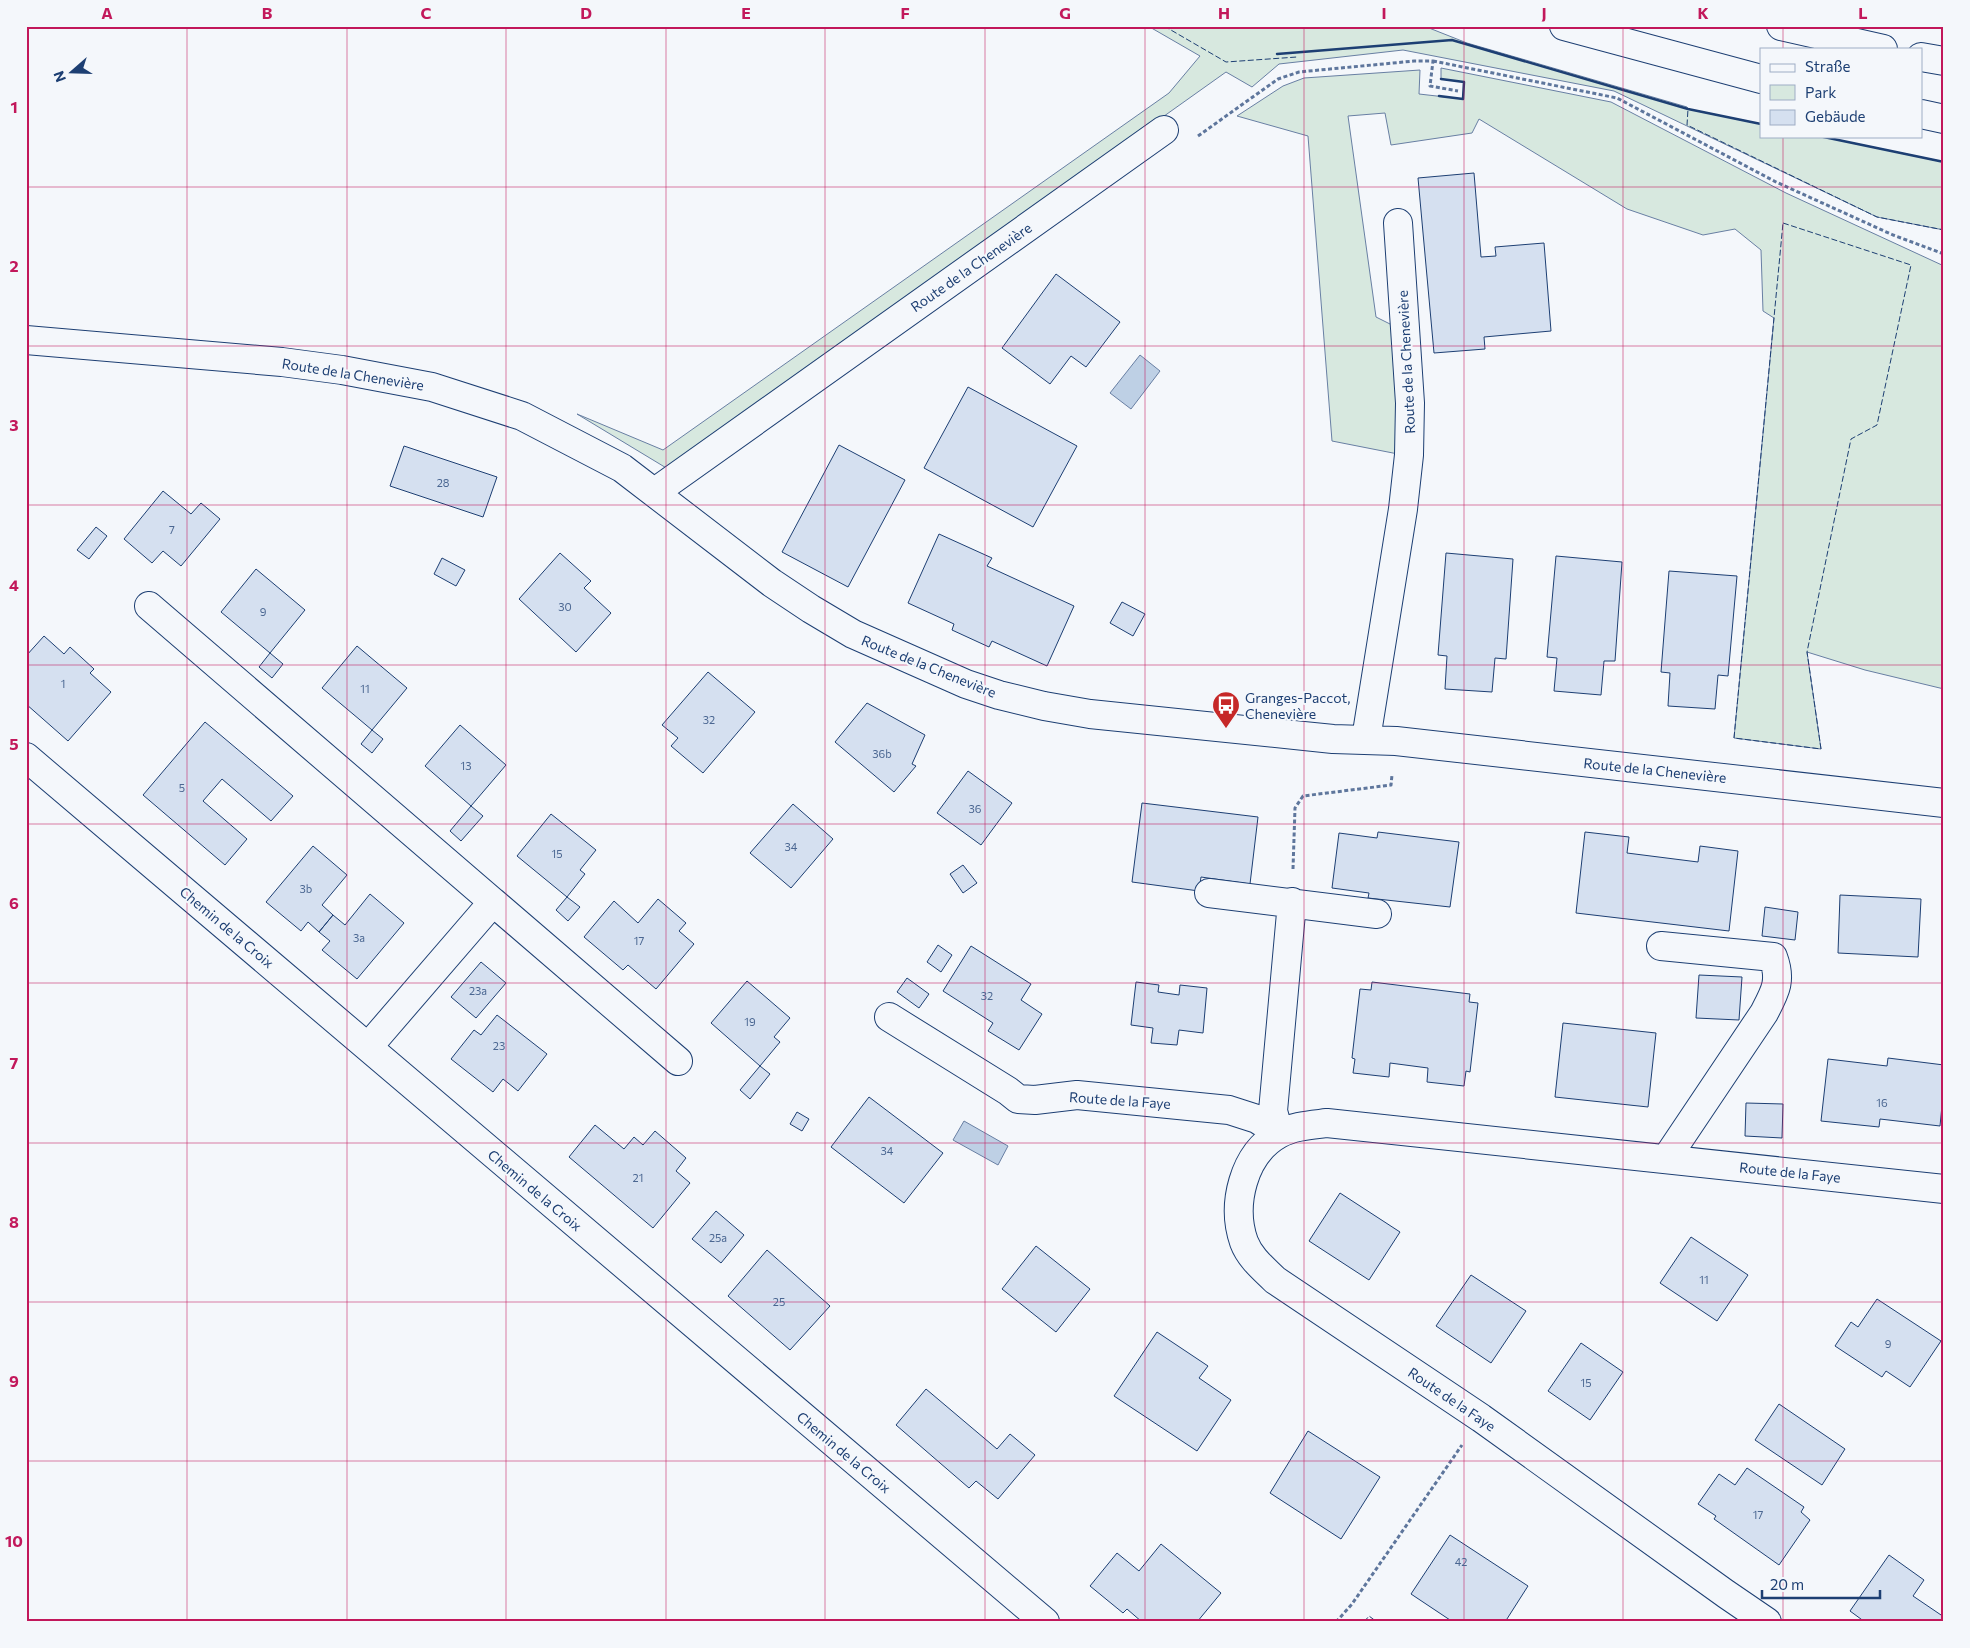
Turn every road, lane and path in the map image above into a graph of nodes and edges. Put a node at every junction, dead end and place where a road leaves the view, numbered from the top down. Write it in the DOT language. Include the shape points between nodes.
graph roads {
  1 [pos="1564,26"];
  2 [pos="1782,26"];
  3 [pos="1879,48"];
  4 [pos="1922,57"];
  5 [pos="1433,61"];
  6 [pos="1944,61"];
  7 [pos="1278,79"];
  8 [pos="1760,79"];
  9 [pos="1458,91"];
  10 [pos="1922,114"];
  11 [pos="1944,119"];
  12 [pos="1164,130"];
  13 [pos="1398,223"];
  14 [pos="1944,254"];
  15 [pos="26,340"];
  16 [pos="655,492"];
  17 [pos="149,606"];
  18 [pos="1366,739"];
  19 [pos="26,757"];
  20 [pos="1393,767"];
  21 [pos="1944,803"];
  22 [pos="1209,893"];
  23 [pos="493,902"];
  24 [pos="1292,902"];
  25 [pos="1377,914"];
  26 [pos="1661,946"];
  27 [pos="889,1017"];
  28 [pos="368,1047"];
  29 [pos="678,1061"];
  30 [pos="1279,1134"];
  31 [pos="1666,1159"];
  32 [pos="1944,1188"];
  33 [pos="1481,1418"];
  34 [pos="1045,1622"];
  35 [pos="1336,1622"];
  36 [pos="1768,1622"];
  1 -- 8 [label="main road"];
  2 -- 3 [label="main road"];
  4 -- 6 [label="main road"];
  5 -- 7 [label="path" via="1299,72"];
  5 -- 9 [label="path" via="1430,86"];
  5 -- 14 [label="path" via="1617,98 1776,182 1893,235"];
  10 -- 11 [label="main road"];
  12 -- 16 [label="main road, Route de la Chenevière"];
  13 -- 18 [label="main road, Route de la Chenevière" via="1410,403 1409,455 1404,509"];
  15 -- 16 [label="main road, Route de la Chenevière" via="282,362 432,387 522,416 622,468"];
  16 -- 18 [label="main road, Route de la Chenevière" via="772,583 812,609 853,634 966,684 1035,704 1090,714 1313,737"];
  17 -- 23 [label="main road"];
  18 -- 21 [label="main road, Route de la Chenevière"];
  19 -- 28 [label="main road, Chemin de la Croix"];
  20 -- 24 [label="path" via="1391,785 1303,796 1296,808"];
  22 -- 24 [label="main road"];
  23 -- 28 [label="main road"];
  23 -- 29 [label="main road"];
  24 -- 25 [label="main road"];
  24 -- 30 [label="main road" via="1274,1111"];
  26 -- 31 [label="main road" via="1773,957 1777,987 1764,1013"];
  27 -- 30 [label="main road, Route de la Faye" via="1018,1100 1077,1095 1229,1110 1257,1120"];
  28 -- 34 [label="main road, Chemin de la Croix"];
  30 -- 31 [label="main road, Route de la Faye" via="1296,1127 1327,1123"];
  30 -- 33 [label="main road, Route de la Faye" via="1263,1146 1247,1168 1240,1195 1244,1242 1255,1261 1275,1280"];
  31 -- 32 [label="main road, Route de la Faye"];
  33 -- 35 [label="path" via="1352,1604"];
  33 -- 36 [label="main road, Route de la Faye"];
}
